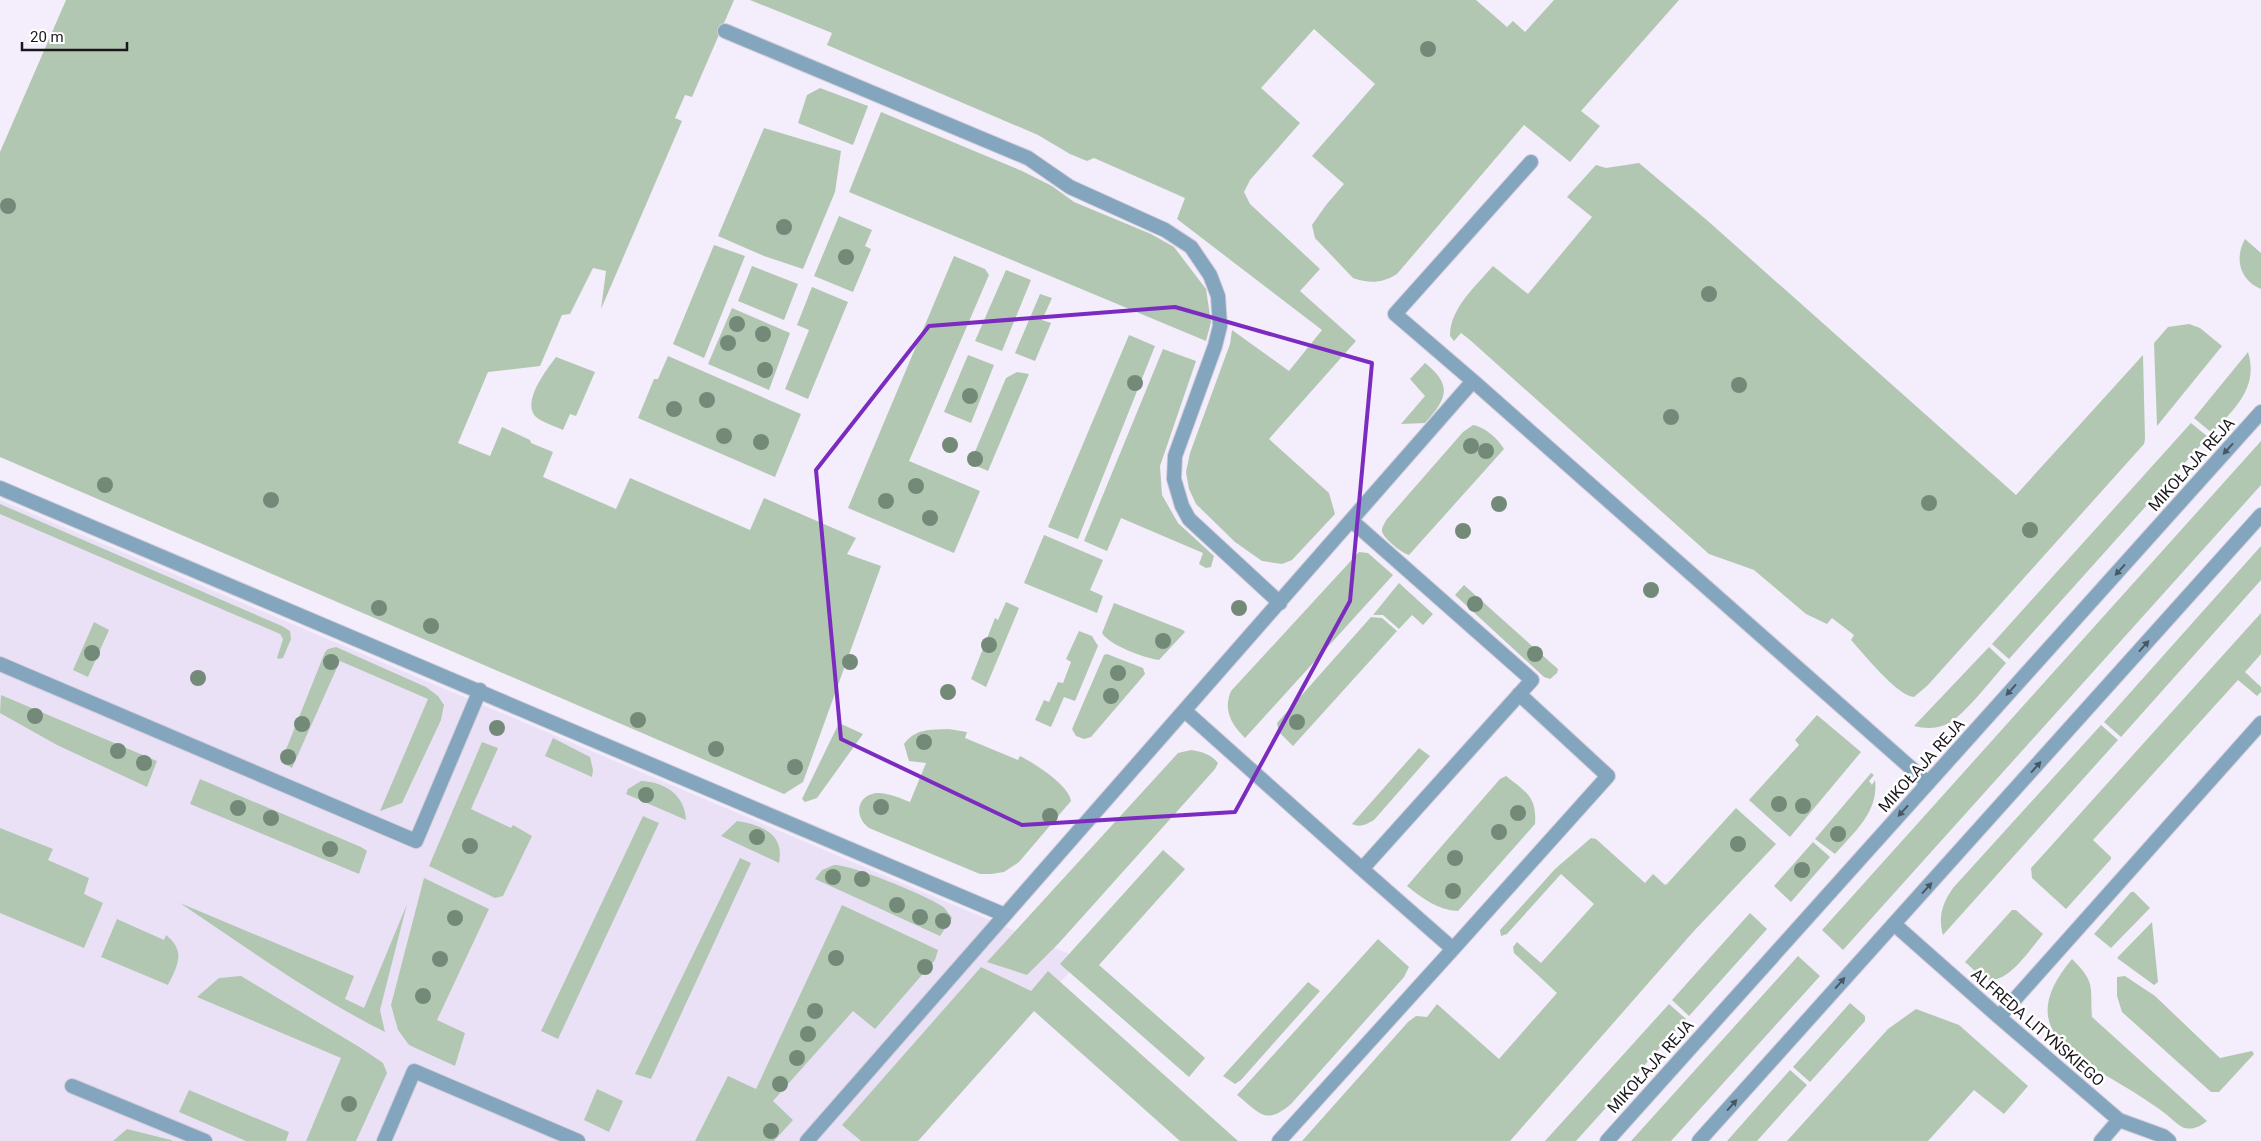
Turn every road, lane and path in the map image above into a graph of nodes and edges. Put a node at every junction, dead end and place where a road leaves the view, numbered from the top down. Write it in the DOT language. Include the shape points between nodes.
graph roads {
  1 [pos="725,31"];
  2 [pos="1532,162"];
  3 [pos="1473,381"];
  4 [pos="2261,412"];
  5 [pos="0,488"];
  6 [pos="2261,515"];
  7 [pos="1352,520"];
  8 [pos="1280,603"];
  9 [pos="0,664"];
  10 [pos="480,690"];
  11 [pos="1520,694"];
  12 [pos="1185,711"];
  13 [pos="2261,723"];
  14 [pos="1928,783"];
  15 [pos="1362,869"];
  16 [pos="1005,915"];
  17 [pos="1894,924"];
  18 [pos="1453,949"];
  19 [pos="1999,1017"];
  20 [pos="72,1086"];
  21 [pos="2119,1120"];
  22 [pos="205,1141"];
  23 [pos="384,1141"];
  24 [pos="578,1141"];
  25 [pos="807,1141"];
  26 [pos="1279,1141"];
  27 [pos="1607,1141"];
  28 [pos="1699,1141"];
  29 [pos="2101,1141"];
  30 [pos="2169,1141"];
  1 -- 8 [label="street" via="1028,158 1070,187 1166,230 1191,247 1210,275 1218,296 1220,326 1175,456 1174,479 1189,519"];
  2 -- 3 [label="street" via="1395,314"];
  3 -- 7 [label="street"];
  3 -- 14 [label="street"];
  4 -- 14 [label="street, MIKOŁAJA REJA, one-way"];
  5 -- 10 [label="street"];
  17 -- 6 [label="street, one-way"];
  7 -- 8 [label="street"];
  7 -- 11 [label="street" via="1532,680"];
  8 -- 12 [label="street"];
  9 -- 10 [label="street" via="416,841"];
  10 -- 16 [label="street"];
  11 -- 15 [label="street"];
  11 -- 18 [label="street" via="1608,776"];
  12 -- 15 [label="street"];
  12 -- 16 [label="street"];
  13 -- 19 [label="street"];
  14 -- 27 [label="street, MIKOŁAJA REJA, one-way"];
  15 -- 18 [label="street"];
  16 -- 25 [label="street"];
  17 -- 19 [label="street, ALFREDA LITYŃSKIEGO"];
  28 -- 17 [label="street, one-way"];
  18 -- 26 [label="street"];
  19 -- 21 [label="street, ALFREDA LITYŃSKIEGO"];
  20 -- 22 [label="street"];
  21 -- 29 [label="street"];
  21 -- 30 [label="street, ALFREDA LITYŃSKIEGO"];
  23 -- 24 [label="street" via="414,1071"];
}
